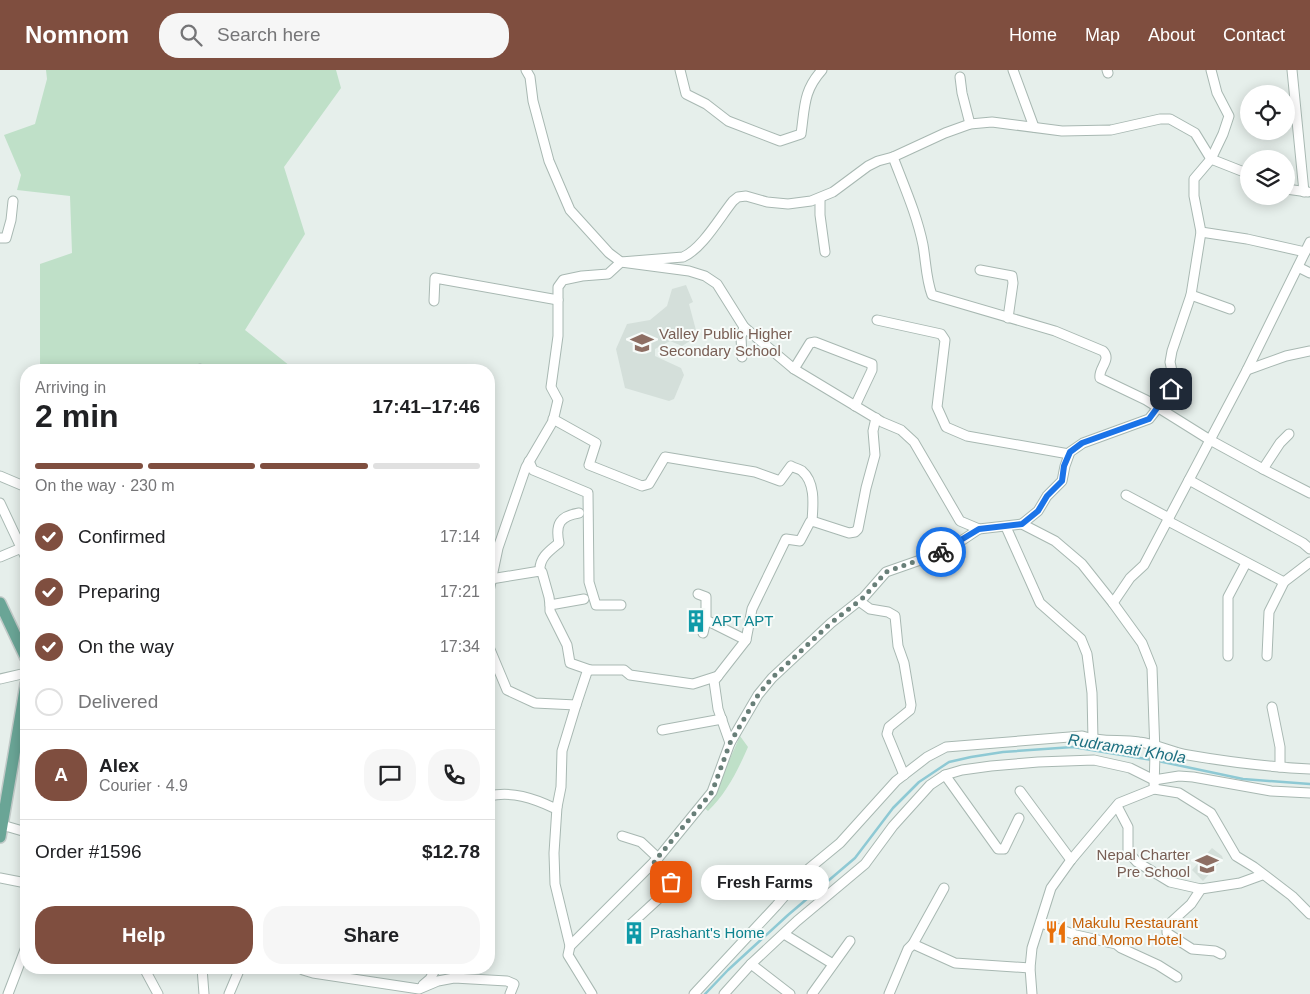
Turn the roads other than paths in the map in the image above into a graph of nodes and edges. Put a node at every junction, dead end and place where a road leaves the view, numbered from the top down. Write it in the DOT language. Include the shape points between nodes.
graph roads {
  1 [pos="526,70"];
  2 [pos="680,70"];
  3 [pos="822,70"];
  4 [pos="1013,70"];
  5 [pos="1211,70"];
  6 [pos="1292,70"];
  7 [pos="960,77"];
  8 [pos="970,124"];
  9 [pos="1034,127"];
  10 [pos="893,157"];
  11 [pos="1211,159"];
  12 [pos="1240,170"];
  13 [pos="1307,192"];
  14 [pos="820,198"];
  15 [pos="13,201"];
  16 [pos="1201,232"];
  17 [pos="0,238"];
  18 [pos="1310,242"];
  19 [pos="825,252"];
  20 [pos="1305,252"];
  21 [pos="621,262"];
  22 [pos="1298,267"];
  23 [pos="980,270"];
  24 [pos="1310,273"];
  25 [pos="1190,295"];
  26 [pos="558,300"];
  27 [pos="434,301"];
  28 [pos="1230,309"];
  29 [pos="1008,318"];
  30 [pos="876,320"];
  31 [pos="744,327"];
  32 [pos="1310,351"];
  33 [pos="742,357"];
  34 [pos="794,369"];
  35 [pos="1247,370"];
  36 [pos="855,406"];
  37 [pos="1157,407"];
  38 [pos="553,418"];
  39 [pos="876,418"];
  40 [pos="1289,434"];
  41 [pos="1210,440"];
  42 [pos="1069,454"];
  43 [pos="529,462"];
  44 [pos="1263,469"];
  45 [pos="0,476"];
  46 [pos="1189,480"];
  47 [pos="20,484"];
  48 [pos="1310,493"];
  49 [pos="1126,495"];
  50 [pos="0,503"];
  51 [pos="579,513"];
  52 [pos="1168,520"];
  53 [pos="812,521"];
  54 [pos="1022,524"];
  55 [pos="1006,527"];
  56 [pos="979,529"];
  57 [pos="20,540"];
  58 [pos="20,549"];
  59 [pos="1310,549"];
  60 [pos="0,557"];
  61 [pos="495,562"];
  62 [pos="1246,562"];
  63 [pos="1310,562"];
  64 [pos="540,571"];
  65 [pos="495,579"];
  66 [pos="1284,582"];
  67 [pos="698,594"];
  68 [pos="584,600"];
  69 [pos="859,600"];
  70 [pos="0,603"];
  71 [pos="1113,603"];
  72 [pos="550,605"];
  73 [pos="621,605"];
  74 [pos="706,620"];
  75 [pos="703,633"];
  76 [pos="746,640"];
  77 [pos="20,645"];
  78 [pos="1228,656"];
  79 [pos="1267,656"];
  80 [pos="495,661"];
  81 [pos="590,670"];
  82 [pos="20,674"];
  83 [pos="718,676"];
  84 [pos="0,679"];
  85 [pos="576,706"];
  86 [pos="1272,707"];
  87 [pos="722,719"];
  88 [pos="20,720"];
  89 [pos="662,730"];
  90 [pos="1093,740"];
  91 [pos="730,743"];
  92 [pos="1155,749"];
  93 [pos="1280,767"];
  94 [pos="1310,769"];
  95 [pos="904,775"];
  96 [pos="945,775"];
  97 [pos="1154,781"];
  98 [pos="1020,791"];
  99 [pos="1310,793"];
  100 [pos="495,794"];
  101 [pos="1117,806"];
  102 [pos="557,807"];
  103 [pos="1019,818"];
  104 [pos="1,832"];
  105 [pos="20,832"];
  106 [pos="622,836"];
  107 [pos="656,860"];
  108 [pos="1071,860"];
  109 [pos="1262,875"];
  110 [pos="0,878"];
  111 [pos="20,882"];
  112 [pos="944,888"];
  113 [pos="1201,889"];
  114 [pos="1310,914"];
  115 [pos="1041,923"];
  116 [pos="631,924"];
  117 [pos="784,934"];
  118 [pos="850,942"];
  119 [pos="913,944"];
  120 [pos="570,946"];
  121 [pos="1222,954"];
  122 [pos="20,963"];
  123 [pos="751,964"];
  124 [pos="833,964"];
  125 [pos="1030,968"];
  126 [pos="147,974"];
  127 [pos="202,974"];
  128 [pos="238,974"];
  129 [pos="325,974"];
  130 [pos="433,974"];
  131 [pos="1177,976"];
  132 [pos="419,989"];
  133 [pos="8,994"];
  134 [pos="158,994"];
  135 [pos="204,994"];
  136 [pos="230,994"];
  137 [pos="510,994"];
  138 [pos="592,994"];
  139 [pos="694,994"];
  140 [pos="724,994"];
  141 [pos="790,994"];
  142 [pos="812,994"];
  143 [pos="889,994"];
  144 [pos="1032,994"];
  1 -- 21 [label="street" via="549,161 570,210"];
  2 -- 3 [label="street" via="686,94 728,121 780,141 801,134 806,94"];
  4 -- 9 [label="street"];
  5 -- 11 [label="street" via="1216,93 1229,116"];
  6 -- 13 [label="street"];
  7 -- 8 [label="street"];
  8 -- 9 [label="street" via="992,122"];
  8 -- 10 [label="street"];
  9 -- 11 [label="street" via="1062,131 1112,130 1170,119 1195,133"];
  10 -- 14 [label="street" via="868,166"];
  10 -- 29 [label="street" via="923,245 932,295"];
  11 -- 12 [label="street"];
  11 -- 16 [label="street" via="1194,179"];
  14 -- 19 [label="street"];
  14 -- 21 [label="street" via="788,204 738,197 689,254"];
  15 -- 17 [label="street" via="6,238"];
  16 -- 20 [label="street"];
  16 -- 25 [label="street"];
  18 -- 20 [label="street"];
  20 -- 22 [label="street"];
  21 -- 26 [label="street" via="608,274 563,280 558,287"];
  21 -- 31 [label="street" via="705,276 717,284"];
  22 -- 24 [label="street"];
  22 -- 35 [label="street"];
  23 -- 29 [label="street" via="1012,276 1014,283"];
  25 -- 28 [label="street"];
  25 -- 37 [label="street" via="1171,356 1172,371 1178,377"];
  26 -- 27 [label="street" via="435,278"];
  26 -- 38 [label="street" via="558,336 551,387 558,400"];
  29 -- 37 [label="street" via="1054,331 1103,351 1107,359 1099,373 1100,378"];
  30 -- 42 [label="street" via="940,334 945,340 937,407 946,427 967,436"];
  31 -- 33 [label="street"];
  31 -- 34 [label="street"];
  32 -- 35 [label="street"];
  34 -- 36 [label="street"];
  34 -- 36 [label="street" via="810,343 815,342 872,364"];
  35 -- 41 [label="street"];
  36 -- 39 [label="street"];
  37 -- 41 [label="street"];
  37 -- 42 [label="street" via="1149,419 1082,443"];
  38 -- 43 [label="street"];
  38 -- 53 [label="street" via="596,443 589,465 642,486 649,484 665,457 755,472 780,481 791,466 802,471 814,496"];
  39 -- 53 [label="street" via="873,431 875,455 858,529 849,532"];
  39 -- 56 [label="street" via="902,430 914,442 960,520"];
  40 -- 44 [label="street"];
  41 -- 44 [label="street"];
  41 -- 46 [label="street"];
  42 -- 54 [label="street" via="1062,481 1038,511"];
  43 -- 61 [label="street"];
  43 -- 73 [label="street" via="532,470 588,493 589,582 596,605"];
  44 -- 48 [label="street"];
  45 -- 47 [label="street"];
  46 -- 52 [label="street"];
  46 -- 59 [label="street"];
  49 -- 52 [label="street"];
  50 -- 57 [label="street"];
  51 -- 64 [label="street" via="569,515 559,523 559,543 546,553 539,564"];
  52 -- 62 [label="street"];
  52 -- 71 [label="street" via="1144,565 1130,578"];
  53 -- 76 [label="street" via="800,542 786,539 752,608"];
  54 -- 55 [label="street"];
  54 -- 71 [label="street" via="1054,541 1082,564"];
  55 -- 56 [label="street"];
  55 -- 90 [label="street" via="1040,603 1081,639 1087,654 1092,693"];
  56 -- 69 [label="street" via="946,551 886,572"];
  58 -- 60 [label="street"];
  62 -- 66 [label="street"];
  62 -- 78 [label="street" via="1228,597"];
  63 -- 66 [label="street"];
  64 -- 65 [label="street"];
  64 -- 72 [label="street"];
  66 -- 79 [label="street" via="1269,612"];
  67 -- 74 [label="street" via="706,597"];
  68 -- 72 [label="street"];
  69 -- 91 [label="street" via="772,678 758,695"];
  69 -- 95 [label="street" via="870,609 895,616 911,705 910,710 888,727 888,734"];
  70 -- 77 [label="main road"];
  71 -- 92 [label="street" via="1142,643 1152,668"];
  72 -- 81 [label="street" via="567,645 570,663"];
  74 -- 75 [label="street"];
  74 -- 76 [label="street"];
  76 -- 83 [label="street"];
  80 -- 85 [label="street" via="507,690 535,703"];
  81 -- 83 [label="street" via="624,670 630,675 693,684"];
  81 -- 85 [label="street"];
  82 -- 84 [label="street"];
  83 -- 87 [label="street" via="714,681"];
  85 -- 102 [label="street" via="562,751"];
  86 -- 93 [label="street" via="1280,747"];
  87 -- 89 [label="street"];
  87 -- 91 [label="street"];
  88 -- 104 [label="main road"];
  90 -- 92 [label="street" via="1138,742"];
  90 -- 95 [label="street" via="1082,736 946,747 927,756"];
  91 -- 107 [label="street" via="712,792"];
  92 -- 93 [label="street"];
  92 -- 97 [label="street"];
  93 -- 94 [label="street"];
  95 -- 139 [label="street" via="840,843 806,871"];
  96 -- 97 [label="street" via="1010,764 1094,760 1130,768"];
  96 -- 103 [label="street" via="998,849 1004,849"];
  96 -- 117 [label="street" via="930,786 893,826 865,864"];
  97 -- 99 [label="street" via="1193,777 1271,791"];
  97 -- 101 [label="street"];
  97 -- 109 [label="street" via="1211,813 1236,856"];
  98 -- 108 [label="street"];
  100 -- 102 [label="street" via="516,794"];
  101 -- 108 [label="street"];
  101 -- 113 [label="street" via="1128,827 1128,852 1137,862 1170,882"];
  102 -- 120 [label="street" via="555,884"];
  104 -- 105 [label="street"];
  106 -- 107 [label="street" via="641,842"];
  107 -- 116 [label="street" via="670,876 668,890"];
  107 -- 120 [label="street"];
  108 -- 115 [label="street" via="1050,888"];
  109 -- 113 [label="street" via="1240,883"];
  109 -- 114 [label="street" via="1292,896"];
  110 -- 111 [label="street"];
  112 -- 119 [label="street"];
  113 -- 121 [label="street" via="1191,904 1167,926 1167,933 1192,949"];
  115 -- 125 [label="street" via="1032,948"];
  115 -- 131 [label="street" via="1116,944"];
  117 -- 123 [label="street"];
  117 -- 124 [label="street"];
  118 -- 124 [label="street"];
  119 -- 125 [label="street" via="955,963"];
  119 -- 143 [label="street"];
  120 -- 138 [label="street" via="568,955"];
  122 -- 133 [label="street"];
  123 -- 140 [label="street"];
  123 -- 141 [label="street"];
  124 -- 142 [label="street"];
  125 -- 144 [label="street"];
  126 -- 134 [label="street"];
  127 -- 135 [label="street"];
  128 -- 136 [label="street"];
  129 -- 132 [label="street"];
  130 -- 132 [label="street"];
  132 -- 137 [label="street" via="446,980 507,981 514,984"];
}
